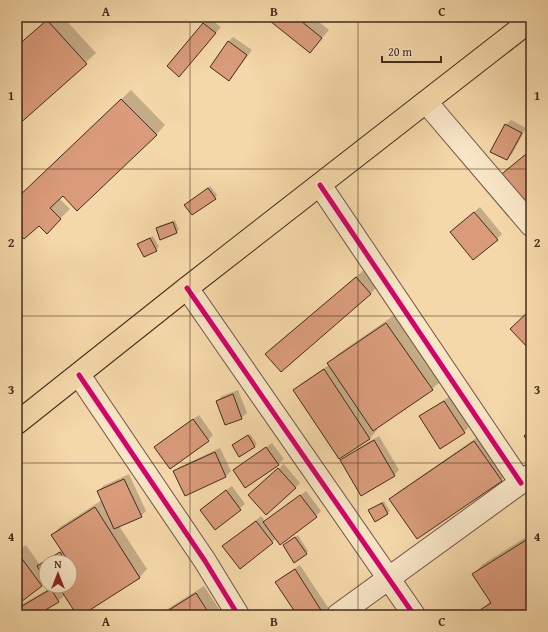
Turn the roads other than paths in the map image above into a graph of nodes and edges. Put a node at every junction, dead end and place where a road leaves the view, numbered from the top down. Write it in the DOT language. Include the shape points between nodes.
graph roads {
  1 [pos="531,20"];
  2 [pos="426,102"];
  3 [pos="320,185"];
  4 [pos="531,225"];
  5 [pos="187,288"];
  6 [pos="79,375"];
  7 [pos="17,423"];
  8 [pos="526,479"];
  9 [pos="389,579"];
  10 [pos="238,615"];
  11 [pos="338,615"];
  12 [pos="414,615"];
  1 -- 2 [label="main road"];
  2 -- 3 [label="main road"];
  2 -- 4 [label="street"];
  3 -- 5 [label="main road"];
  3 -- 8 [label="street"];
  5 -- 6 [label="main road"];
  5 -- 9 [label="street"];
  6 -- 7 [label="main road"];
  6 -- 10 [label="street" via="205,561"];
  8 -- 9 [label="street"];
  9 -- 11 [label="street"];
  9 -- 12 [label="street"];
}
